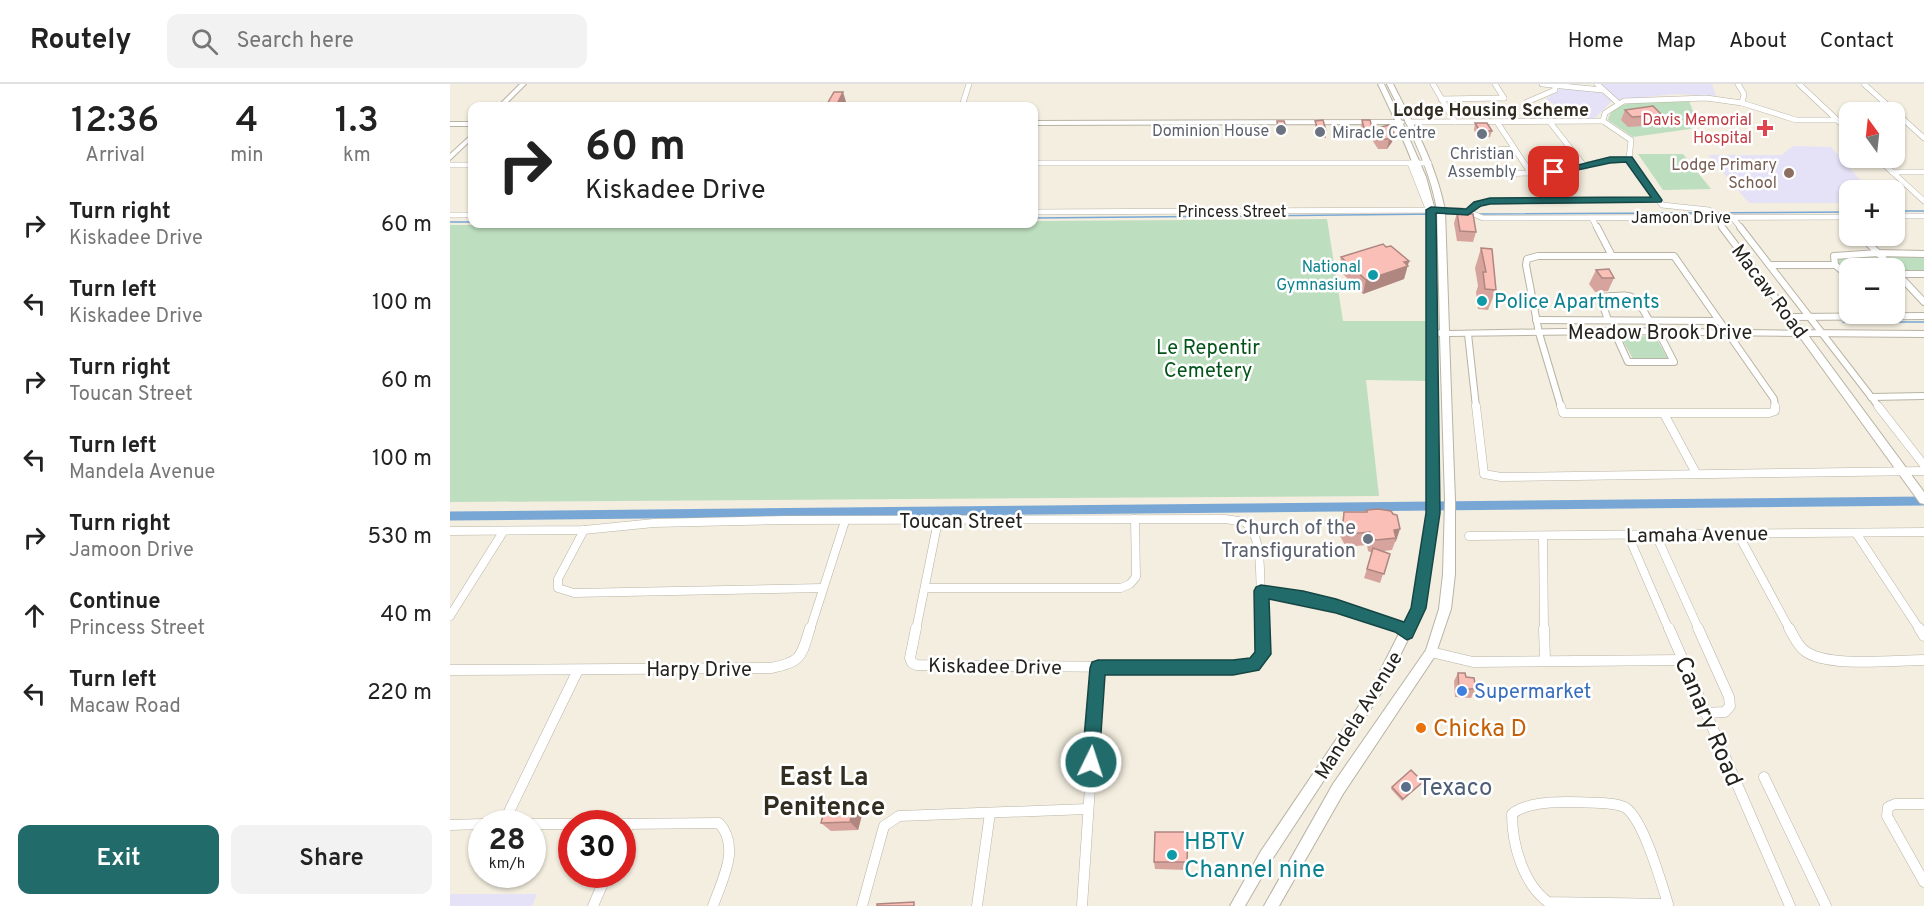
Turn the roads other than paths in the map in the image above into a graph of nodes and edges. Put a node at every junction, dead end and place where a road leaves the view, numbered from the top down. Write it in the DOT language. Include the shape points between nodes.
graph roads {
  1 [pos="523,84"];
  2 [pos="969,84"];
  3 [pos="1381,84"];
  4 [pos="1390,84"];
  5 [pos="1433,84"];
  6 [pos="1495,84"];
  7 [pos="1542,84"];
  8 [pos="1597,84"];
  9 [pos="1738,84"];
  10 [pos="1798,84"];
  11 [pos="1864,84"];
  12 [pos="1556,85"];
  13 [pos="1602,90"];
  14 [pos="1441,99"];
  15 [pos="505,102"];
  16 [pos="963,102"];
  17 [pos="1527,102"];
  18 [pos="1884,102"];
  19 [pos="1618,103"];
  20 [pos="1742,103"];
  21 [pos="1838,120"];
  22 [pos="1549,121"];
  23 [pos="1604,121"];
  24 [pos="1905,121"];
  25 [pos="1398,122"];
  26 [pos="1408,122"];
  27 [pos="1455,122"];
  28 [pos="1497,122"];
  29 [pos="1038,123"];
  30 [pos="450,124"];
  31 [pos="468,124"];
  32 [pos="1924,138"];
  33 [pos="468,140"];
  34 [pos="1514,149"];
  35 [pos="1468,151"];
  36 [pos="450,158"];
  37 [pos="1629,159"];
  38 [pos="1038,163"];
  39 [pos="1414,163"];
  40 [pos="1430,163"];
  41 [pos="450,165"];
  42 [pos="468,165"];
  43 [pos="1585,167"];
  44 [pos="1888,168"];
  45 [pos="1530,172"];
  46 [pos="1892,172"];
  47 [pos="1924,172"];
  48 [pos="1479,175"];
  49 [pos="1658,200"];
  50 [pos="1924,201"];
  51 [pos="1038,212"];
  52 [pos="1435,212"];
  53 [pos="1469,212"];
  54 [pos="1712,214"];
  55 [pos="450,215"];
  56 [pos="468,215"];
  57 [pos="1905,216"];
  58 [pos="1924,216"];
  59 [pos="1732,217"];
  60 [pos="1839,217"];
  61 [pos="1592,218"];
  62 [pos="1871,246"];
  63 [pos="1878,253"];
  64 [pos="1924,254"];
  65 [pos="1612,256"];
  66 [pos="1882,258"];
  67 [pos="1771,265"];
  68 [pos="1834,265"];
  69 [pos="1839,269"];
  70 [pos="1905,273"];
  71 [pos="1924,274"];
  72 [pos="1905,282"];
  73 [pos="1924,302"];
  74 [pos="1924,316"];
  75 [pos="1790,317"];
  76 [pos="1811,317"];
  77 [pos="1536,320"];
  78 [pos="1608,320"];
  79 [pos="1649,321"];
  80 [pos="1719,321"];
  81 [pos="1614,331"];
  82 [pos="1658,331"];
  83 [pos="1432,332"];
  84 [pos="1726,332"];
  85 [pos="1443,333"];
  86 [pos="1539,333"];
  87 [pos="1802,333"];
  88 [pos="1823,333"];
  89 [pos="1468,334"];
  90 [pos="1924,334"];
  91 [pos="1924,396"];
  92 [pos="1872,397"];
  93 [pos="1664,414"];
  94 [pos="1924,465"];
  95 [pos="1904,471"];
  96 [pos="1924,471"];
  97 [pos="1696,473"];
  98 [pos="1921,497"];
  99 [pos="1135,519"];
  100 [pos="845,521"];
  101 [pos="938,522"];
  102 [pos="584,530"];
  103 [pos="450,531"];
  104 [pos="502,532"];
  105 [pos="1924,532"];
  106 [pos="1856,533"];
  107 [pos="1738,534"];
  108 [pos="1628,535"];
  109 [pos="1656,535"];
  110 [pos="1469,536"];
  111 [pos="1543,536"];
  112 [pos="822,588"];
  113 [pos="925,588"];
  114 [pos="1261,591"];
  115 [pos="450,616"];
  116 [pos="1407,633"];
  117 [pos="1924,636"];
  118 [pos="1431,652"];
  119 [pos="1682,660"];
  120 [pos="1924,660"];
  121 [pos="1545,661"];
  122 [pos="1098,668"];
  123 [pos="450,670"];
  124 [pos="578,670"];
  125 [pos="1705,713"];
  126 [pos="1764,777"];
  127 [pos="1924,804"];
  128 [pos="1087,809"];
  129 [pos="510,810"];
  130 [pos="990,813"];
  131 [pos="468,824"];
  132 [pos="636,824"];
  133 [pos="450,825"];
  134 [pos="1924,882"];
  135 [pos="601,888"];
  136 [pos="1668,905"];
  137 [pos="593,906"];
  138 [pos="713,906"];
  139 [pos="861,906"];
  140 [pos="977,906"];
  141 [pos="1082,906"];
  142 [pos="1237,906"];
  143 [pos="1271,906"];
  144 [pos="1790,906"];
  145 [pos="1826,906"];
  1 -- 15 [label="main road"];
  2 -- 16 [label="street"];
  3 -- 25 [label="main road, Mandela Avenue"];
  4 -- 26 [label="main road, Mandela Avenue"];
  5 -- 14 [label="street"];
  6 -- 14 [label="street" via="1504,98"];
  7 -- 12 [label="street"];
  8 -- 13 [label="street"];
  9 -- 20 [label="street" via="1744,94"];
  10 -- 21 [label="street"];
  11 -- 18 [label="street"];
  12 -- 13 [label="street"];
  12 -- 17 [label="street" via="1550,94"];
  13 -- 19 [label="street"];
  14 -- 27 [label="street"];
  19 -- 20 [label="street" via="1684,98"];
  19 -- 23 [label="street" via="1605,113"];
  20 -- 21 [label="street" via="1796,120"];
  22 -- 23 [label="street"];
  22 -- 28 [label="street"];
  22 -- 43 [label="street"];
  23 -- 37 [label="street" via="1631,140"];
  24 -- 32 [label="street"];
  25 -- 26 [label="main road"];
  25 -- 29 [label="main road"];
  25 -- 39 [label="main road, Mandela Avenue"];
  26 -- 27 [label="street"];
  26 -- 40 [label="main road, Mandela Avenue"];
  27 -- 28 [label="street"];
  28 -- 34 [label="street"];
  30 -- 31 [label="main road"];
  33 -- 36 [label="main road"];
  34 -- 35 [label="street"];
  34 -- 45 [label="street"];
  37 -- 43 [label="street"];
  37 -- 49 [label="street"];
  38 -- 39 [label="street"];
  39 -- 40 [label="street"];
  39 -- 52 [label="main road, Mandela Avenue"];
  40 -- 52 [label="main road, Mandela Avenue" via="1438,187"];
  41 -- 42 [label="street"];
  43 -- 45 [label="street"];
  44 -- 46 [label="street"];
  45 -- 48 [label="street"];
  46 -- 47 [label="street"];
  46 -- 50 [label="street"];
  49 -- 53 [label="street" via="1490,201"];
  49 -- 54 [label="street" via="1669,207 1701,207"];
  51 -- 52 [label="street, Princess Street"];
  52 -- 53 [label="street, Jamoon Drive"];
  52 -- 83 [label="main road, Mandela Avenue"];
  52 -- 85 [label="main road, Mandela Avenue"];
  53 -- 61 [label="street, Jamoon Drive" via="1479,217"];
  54 -- 59 [label="street, Jamoon Drive"];
  54 -- 61 [label="street, Jamoon Drive"];
  54 -- 75 [label="street, Macaw Road"];
  55 -- 56 [label="street"];
  57 -- 58 [label="street"];
  59 -- 60 [label="street, Jamoon Drive"];
  59 -- 67 [label="street"];
  61 -- 65 [label="street"];
  62 -- 63 [label="street"];
  63 -- 64 [label="street"];
  63 -- 66 [label="street"];
  63 -- 68 [label="street" via="1834,256"];
  65 -- 77 [label="street" via="1527,259"];
  65 -- 80 [label="street" via="1674,256"];
  67 -- 68 [label="street"];
  67 -- 76 [label="street"];
  68 -- 69 [label="street"];
  70 -- 71 [label="street"];
  72 -- 73 [label="street"];
  74 -- 76 [label="street"];
  75 -- 76 [label="street"];
  75 -- 87 [label="street, Macaw Road"];
  76 -- 88 [label="street"];
  77 -- 78 [label="street"];
  77 -- 86 [label="street"];
  78 -- 79 [label="street"];
  78 -- 79 [label="street" via="1600,297 1628,295 1638,300"];
  79 -- 80 [label="street"];
  80 -- 84 [label="street"];
  81 -- 82 [label="main road, Meadow Brook Drive"];
  81 -- 82 [label="street" via="1628,362 1674,362"];
  81 -- 86 [label="main road, Meadow Brook Drive"];
  82 -- 84 [label="main road, Meadow Brook Drive"];
  83 -- 85 [label="main road, Meadow Brook Drive"];
  83 -- 116 [label="main road, Mandela Avenue" via="1433,506 1418,608"];
  84 -- 87 [label="main road, Meadow Brook Drive"];
  84 -- 93 [label="street" via="1774,399 1775,411"];
  85 -- 89 [label="main road, Meadow Brook Drive"];
  85 -- 118 [label="main road, Mandela Avenue" via="1449,574 1445,609"];
  86 -- 89 [label="main road, Meadow Brook Drive"];
  86 -- 93 [label="street" via="1563,413"];
  87 -- 88 [label="street, Meadow Brook Drive"];
  87 -- 95 [label="main road, Macaw Road"];
  88 -- 90 [label="street, Meadow Brook Drive"];
  88 -- 92 [label="street"];
  89 -- 97 [label="street" via="1484,474 1501,477"];
  91 -- 92 [label="street"];
  92 -- 94 [label="street"];
  93 -- 97 [label="street"];
  95 -- 96 [label="street"];
  95 -- 97 [label="street"];
  95 -- 98 [label="main road, Macaw Road"];
  99 -- 101 [label="street, Toucan Street"];
  99 -- 113 [label="street" via="1136,578 1121,588"];
  99 -- 114 [label="street, Toucan Street" via="1245,522 1256,537"];
  100 -- 101 [label="street, Toucan Street"];
  100 -- 102 [label="street, Toucan Street" via="654,523"];
  100 -- 112 [label="street, Harpy Drive"];
  101 -- 113 [label="street, Kiskadee Drive"];
  102 -- 104 [label="street, Toucan Street"];
  102 -- 112 [label="street" via="558,579 558,588 564,591"];
  103 -- 104 [label="street, Toucan Street"];
  104 -- 115 [label="street"];
  105 -- 106 [label="street, Lamaha Avenue"];
  106 -- 107 [label="street, Lamaha Avenue"];
  106 -- 117 [label="street"];
  107 -- 109 [label="street, Lamaha Avenue"];
  107 -- 120 [label="street" via="1806,652 1827,661"];
  108 -- 109 [label="street, Lamaha Avenue"];
  108 -- 111 [label="street, Lamaha Avenue"];
  108 -- 119 [label="street, Canary Road"];
  109 -- 125 [label="street" via="1729,697 1730,706 1725,712"];
  110 -- 111 [label="street, Lamaha Avenue"];
  111 -- 121 [label="street"];
  112 -- 124 [label="street, Harpy Drive" via="801,657 792,664 771,668"];
  113 -- 122 [label="street, Kiskadee Drive" via="910,658 916,665"];
  114 -- 116 [label="street" via="1336,606 1401,627"];
  114 -- 122 [label="street, Kiskadee Drive" via="1263,654 1254,665"];
  116 -- 142 [label="main road, Mandela Avenue" via="1377,689"];
  118 -- 121 [label="street" via="1473,662"];
  118 -- 143 [label="main road, Mandela Avenue" via="1338,789"];
  119 -- 121 [label="street"];
  119 -- 125 [label="street, Canary Road"];
  122 -- 128 [label="street"];
  123 -- 124 [label="street, Harpy Drive"];
  124 -- 129 [label="street"];
  125 -- 144 [label="street, Canary Road"];
  126 -- 145 [label="street"];
  127 -- 134 [label="street" via="1895,804 1888,807 1887,816"];
  128 -- 130 [label="street"];
  128 -- 141 [label="street"];
  130 -- 139 [label="street" via="899,816 890,820 884,826"];
  130 -- 140 [label="street"];
  131 -- 133 [label="street"];
  132 -- 138 [label="street" via="719,823 727,829 730,854"];
  135 -- 137 [label="street"];
  136 -- 136 [label="street" via="1637,821 1628,809 1561,803 1521,807 1512,814 1528,883 1539,898 1548,902"];
}
